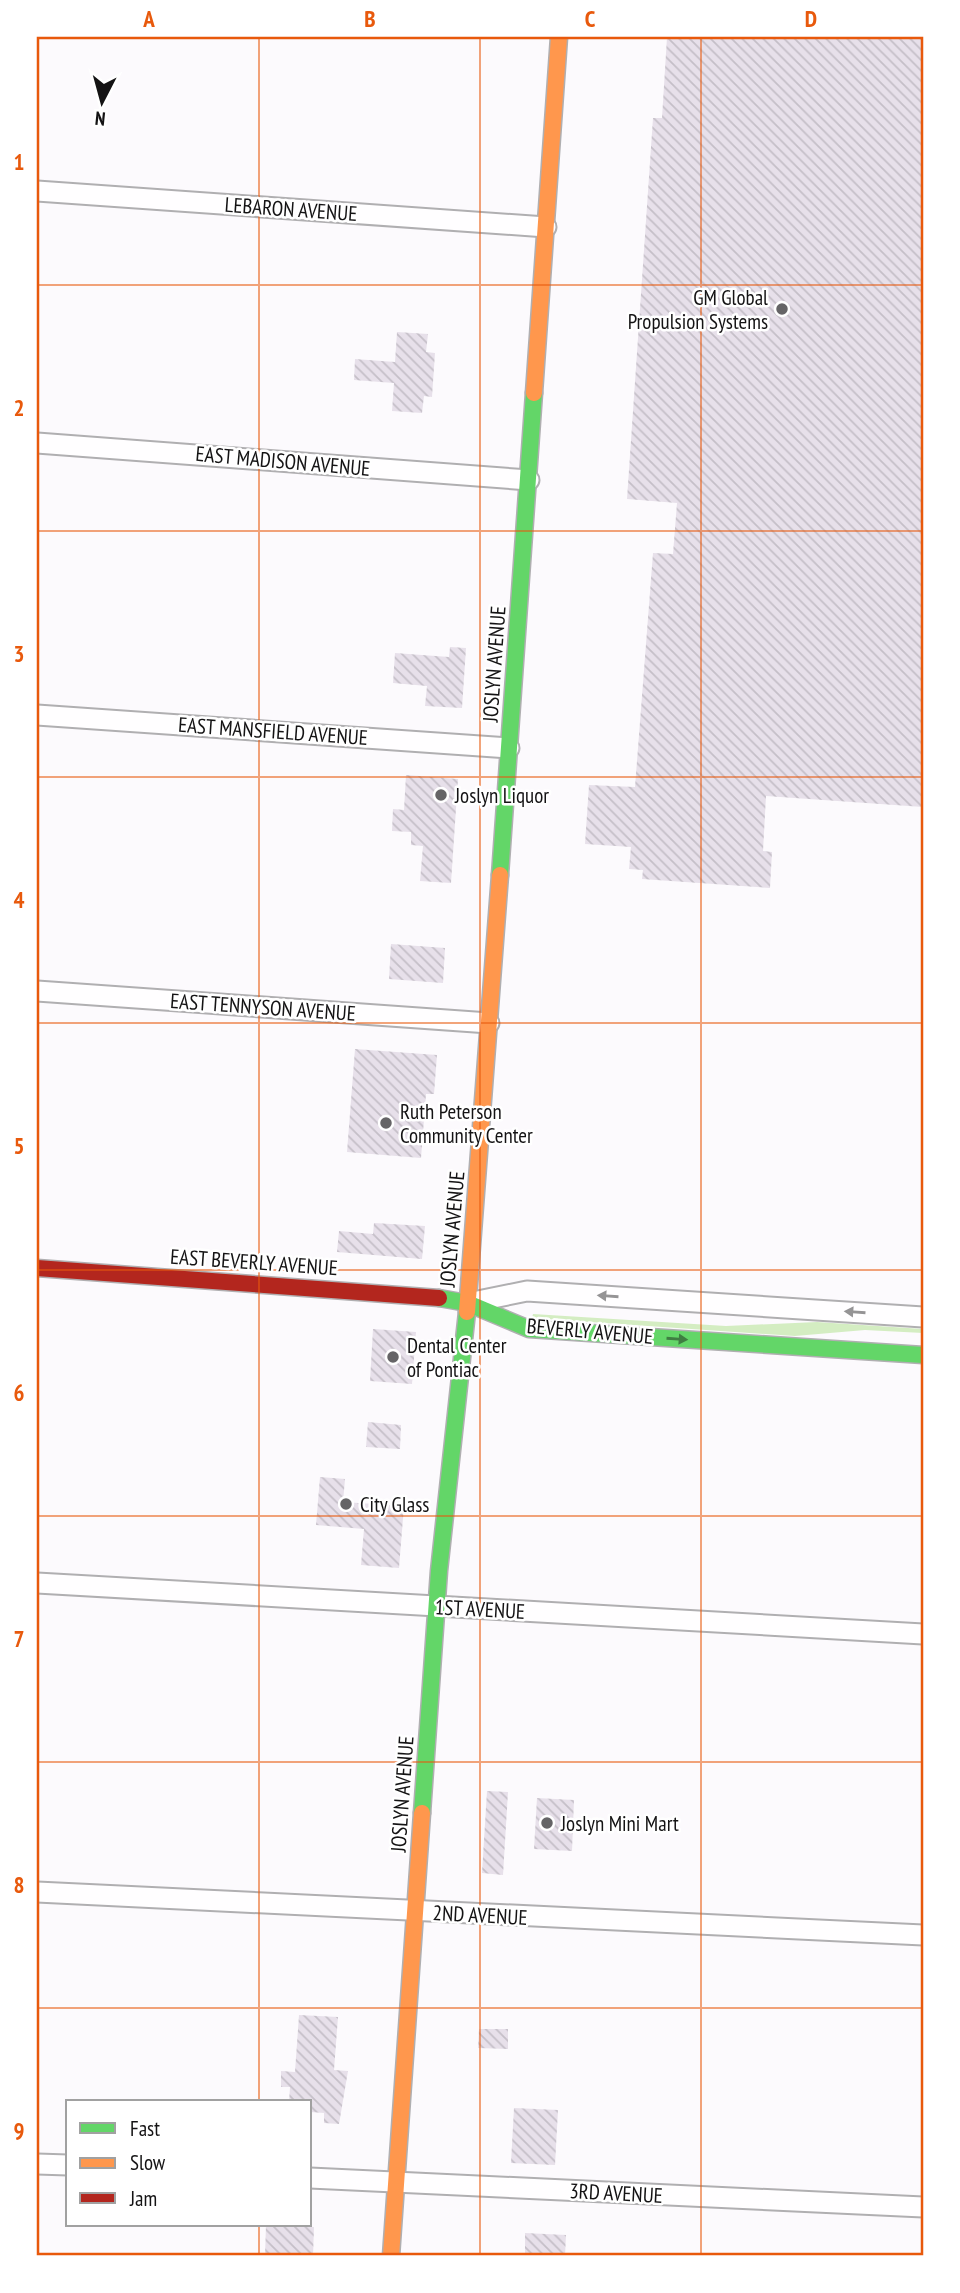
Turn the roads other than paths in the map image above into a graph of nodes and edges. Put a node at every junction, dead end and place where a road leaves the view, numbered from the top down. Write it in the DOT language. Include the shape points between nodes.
graph roads {
  1 [pos="559,37"];
  2 [pos="37,191"];
  3 [pos="546,227"];
  4 [pos="37,443"];
  5 [pos="529,480"];
  6 [pos="37,715"];
  7 [pos="509,748"];
  8 [pos="37,991"];
  9 [pos="489,1023"];
  10 [pos="37,1268"];
  11 [pos="467,1303"];
  12 [pos="923,1317"];
  13 [pos="923,1355"];
  14 [pos="37,1583"];
  15 [pos="436,1606"];
  16 [pos="923,1634"];
  17 [pos="37,1892"];
  18 [pos="414,1912"];
  19 [pos="923,1935"];
  20 [pos="37,2164"];
  21 [pos="66,2165"];
  22 [pos="312,2178"];
  23 [pos="396,2182"];
  24 [pos="923,2207"];
  25 [pos="391,2256"];
  1 -- 3 [label="main road, JOSLYN AVENUE"];
  2 -- 3 [label="street, LEBARON AVENUE"];
  3 -- 5 [label="main road, JOSLYN AVENUE"];
  4 -- 5 [label="street, EAST MADISON AVENUE"];
  5 -- 7 [label="main road, JOSLYN AVENUE"];
  6 -- 7 [label="street, EAST MANSFIELD AVENUE"];
  7 -- 9 [label="main road, JOSLYN AVENUE"];
  8 -- 9 [label="street, EAST TENNYSON AVENUE"];
  9 -- 11 [label="main road, JOSLYN AVENUE"];
  10 -- 11 [label="main road, EAST BEVERLY AVENUE" via="411,1294"];
  12 -- 11 [label="street, BEVERLY AVENUE, one-way" via="527,1291"];
  11 -- 13 [label="main road, BEVERLY AVENUE, one-way" via="529,1329"];
  11 -- 15 [label="main road, JOSLYN AVENUE"];
  14 -- 15 [label="street, 1ST AVENUE"];
  15 -- 16 [label="street, 1ST AVENUE"];
  15 -- 18 [label="main road, JOSLYN AVENUE"];
  17 -- 18 [label="street, 2ND AVENUE"];
  18 -- 19 [label="street, 2ND AVENUE"];
  18 -- 23 [label="main road, JOSLYN AVENUE"];
  20 -- 21 [label="street"];
  22 -- 23 [label="street, 3RD AVENUE"];
  23 -- 24 [label="street, 3RD AVENUE"];
  23 -- 25 [label="main road, JOSLYN AVENUE"];
}
